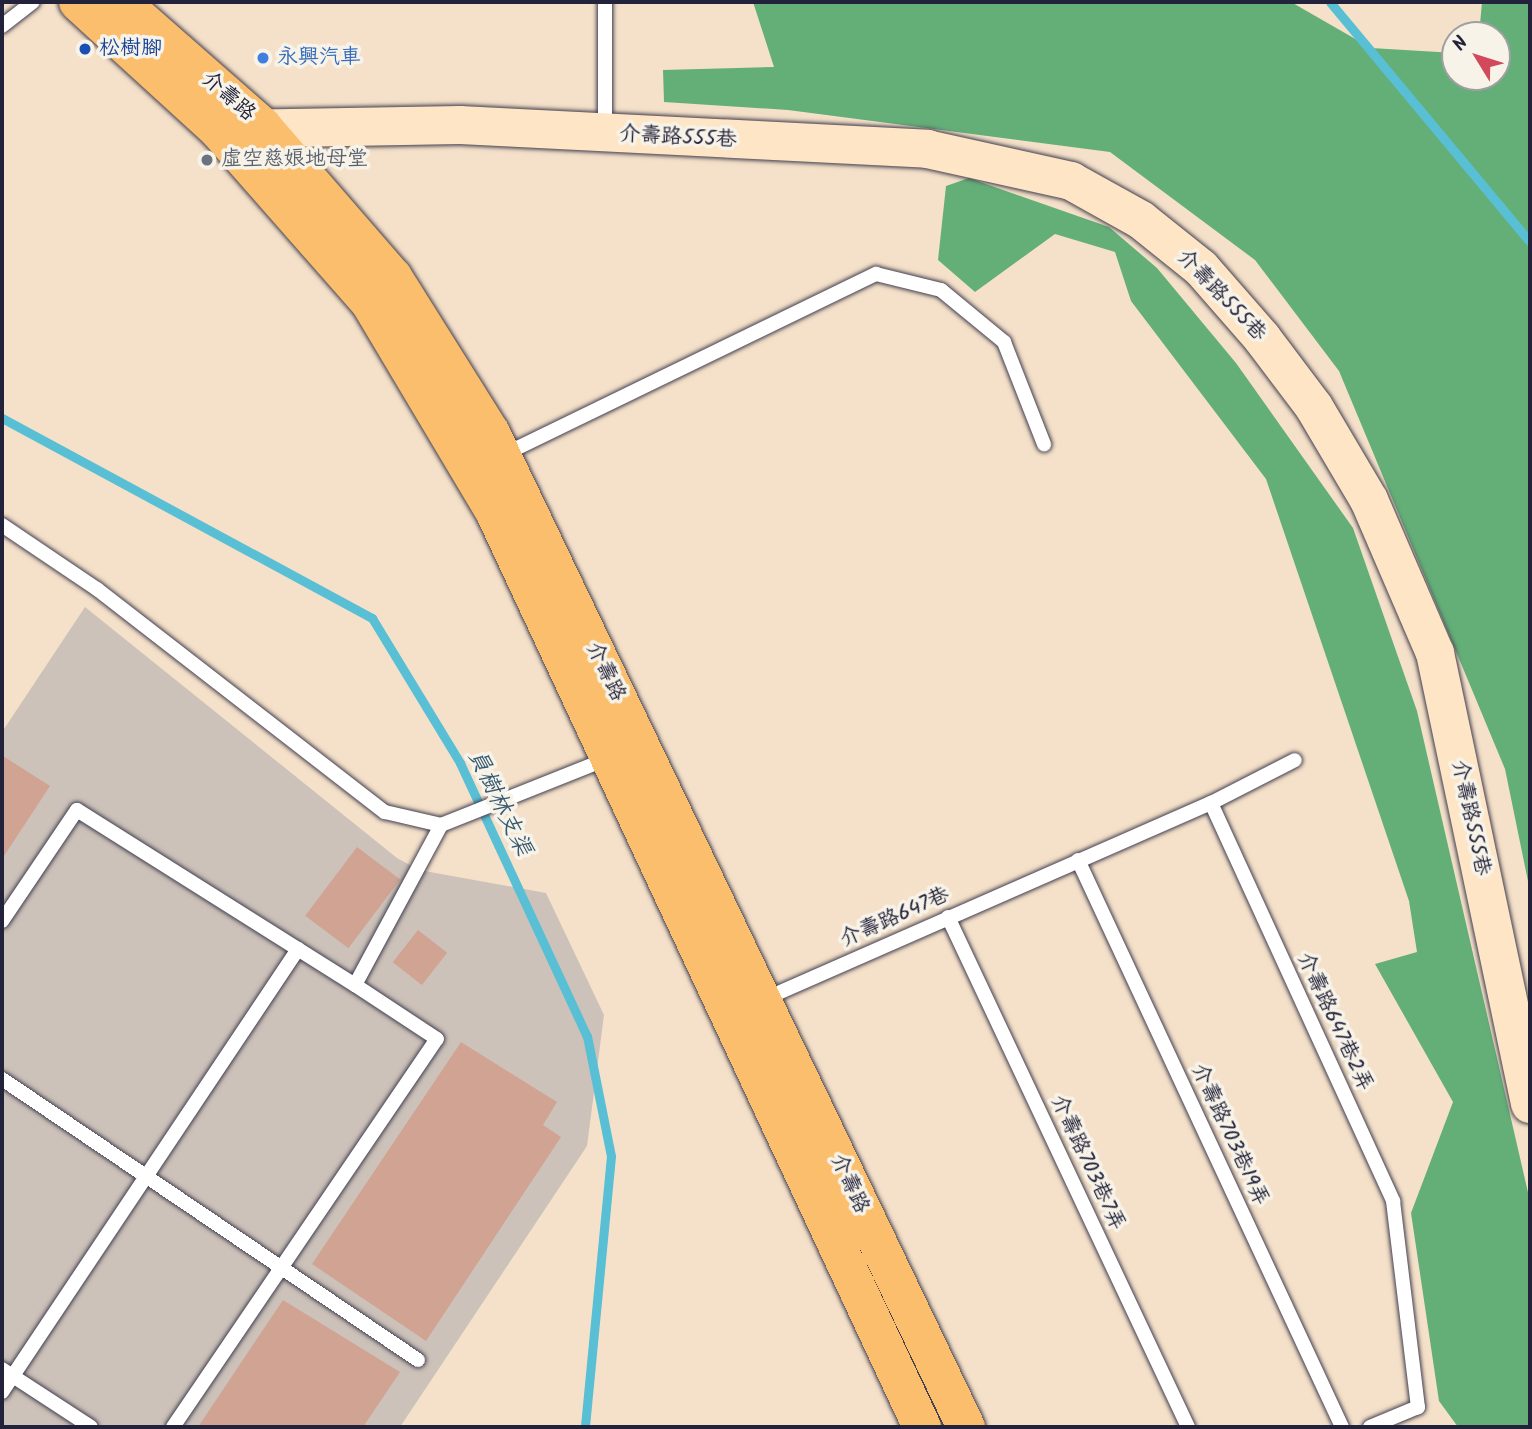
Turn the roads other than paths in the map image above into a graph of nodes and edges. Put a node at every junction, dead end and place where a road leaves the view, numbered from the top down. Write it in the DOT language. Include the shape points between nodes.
graph roads {
  1 [pos="33,2"];
  2 [pos="78,2"];
  3 [pos="121,2"];
  4 [pos="605,2"];
  5 [pos="2,26"];
  6 [pos="262,126"];
  7 [pos="218,130"];
  8 [pos="605,133"];
  9 [pos="1044,444"];
  10 [pos="502,456"];
  11 [pos="2,525"];
  12 [pos="624,751"];
  13 [pos="1295,760"];
  14 [pos="1211,803"];
  15 [pos="440,825"];
  16 [pos="1078,860"];
  17 [pos="948,917"];
  18 [pos="2,922"];
  19 [pos="298,948"];
  20 [pos="355,985"];
  21 [pos="745,1006"];
  22 [pos="2,1079"];
  23 [pos="1530,1104"];
  24 [pos="147,1175"];
  25 [pos="283,1266"];
  26 [pos="418,1360"];
  27 [pos="7,1373"];
  28 [pos="2,1392"];
  29 [pos="934,1418"];
  30 [pos="91,1427"];
  31 [pos="173,1427"];
  32 [pos="1188,1427"];
  33 [pos="1342,1427"];
  34 [pos="1370,1427"];
  1 -- 5 [label="lane"];
  2 -- 7 [label="main road, 介壽路"];
  3 -- 6 [label="main road, 介壽路"];
  4 -- 8 [label="lane"];
  6 -- 7 [label="street, 介壽路555巷"];
  6 -- 8 [label="street, 介壽路555巷" via="460,125"];
  6 -- 10 [label="main road, 介壽路" via="393,277"];
  7 -- 12 [label="main road, 介壽路" via="370,303 495,513"];
  8 -- 23 [label="street, 介壽路555巷" via="927,149 1071,181 1141,220 1201,268 1314,407 1369,500 1435,653"];
  9 -- 10 [label="lane" via="1004,342 941,290 876,274"];
  10 -- 12 [label="main road, 介壽路"];
  11 -- 15 [label="lane" via="97,589 385,812"];
  12 -- 15 [label="lane"];
  12 -- 21 [label="main road, 介壽路"];
  13 -- 14 [label="lane"];
  14 -- 16 [label="lane"];
  14 -- 34 [label="lane, 介壽路647巷2弄" via="1393,1201 1418,1407"];
  15 -- 20 [label="lane"];
  16 -- 17 [label="lane, 介壽路647巷"];
  16 -- 33 [label="lane, 介壽路703巷19弄"];
  17 -- 21 [label="lane, 介壽路647巷"];
  17 -- 32 [label="lane, 介壽路703巷7弄"];
  18 -- 19 [label="lane" via="77,810"];
  19 -- 20 [label="lane"];
  19 -- 24 [label="lane"];
  20 -- 25 [label="lane" via="437,1039"];
  21 -- 29 [label="main road, 介壽路"];
  22 -- 24 [label="lane"];
  24 -- 25 [label="lane"];
  24 -- 27 [label="lane"];
  25 -- 26 [label="lane"];
  25 -- 31 [label="lane"];
  27 -- 28 [label="lane"];
  27 -- 30 [label="lane"];
}
